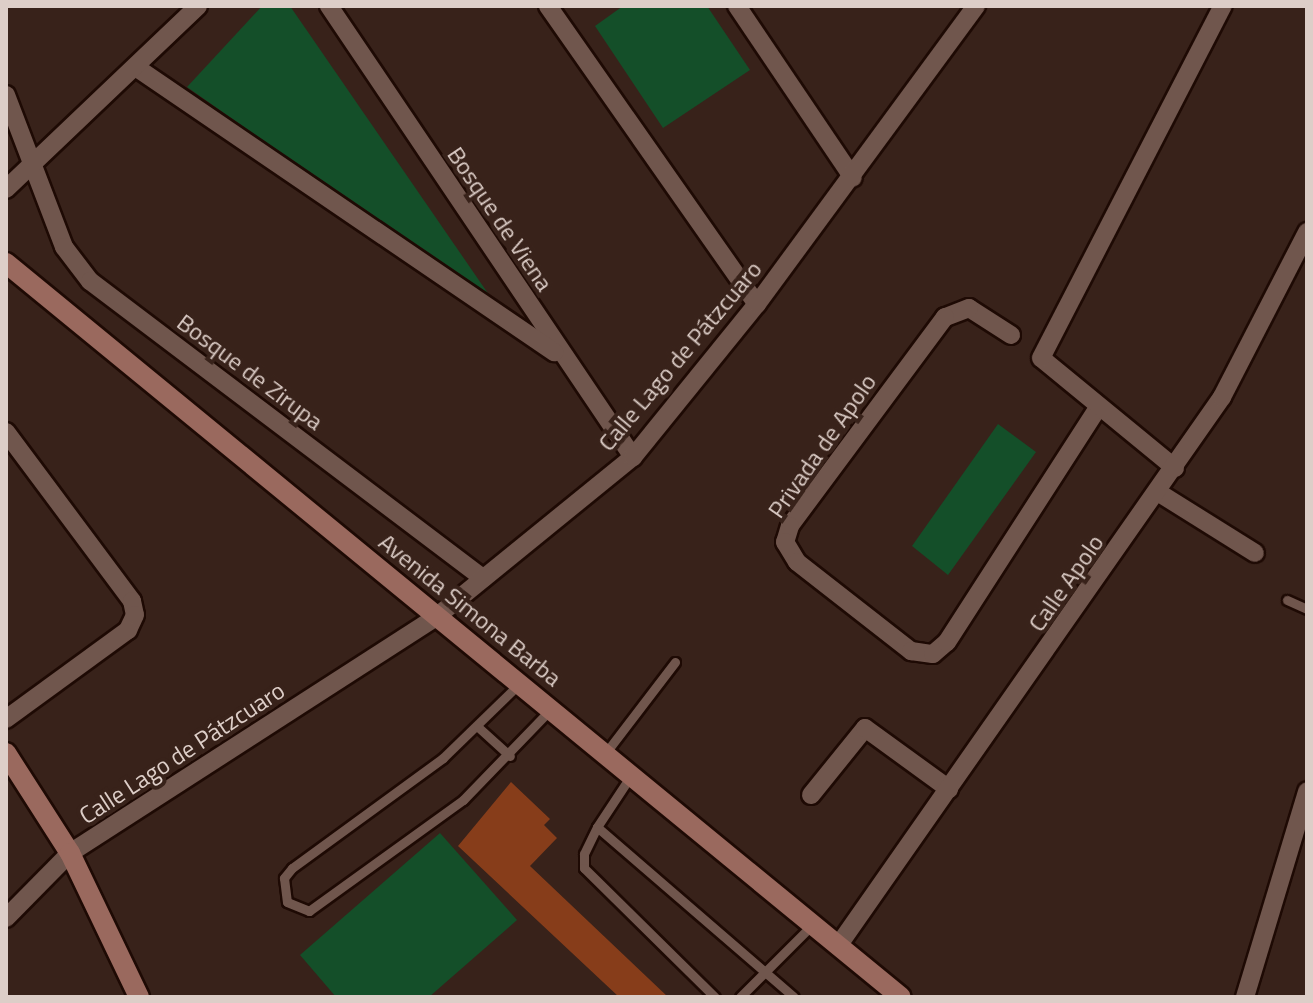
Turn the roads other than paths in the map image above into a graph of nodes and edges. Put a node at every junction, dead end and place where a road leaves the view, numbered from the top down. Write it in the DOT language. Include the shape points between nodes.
graph roads {
  1 [pos="198,6"];
  2 [pos="329,6"];
  3 [pos="548,6"];
  4 [pos="737,6"];
  5 [pos="1223,6"];
  6 [pos="968,10"];
  7 [pos="137,68"];
  8 [pos="6,95"];
  9 [pos="32,167"];
  10 [pos="853,178"];
  11 [pos="6,189"];
  12 [pos="1307,232"];
  13 [pos="6,263"];
  14 [pos="757,304"];
  15 [pos="1011,335"];
  16 [pos="562,358"];
  17 [pos="1098,408"];
  18 [pos="6,432"];
  19 [pos="633,457"];
  20 [pos="1175,468"];
  21 [pos="1159,493"];
  22 [pos="1255,553"];
  23 [pos="483,578"];
  24 [pos="1287,600"];
  25 [pos="1307,609"];
  26 [pos="436,617"];
  27 [pos="675,662"];
  28 [pos="519,684"];
  29 [pos="550,710"];
  30 [pos="6,719"];
  31 [pos="478,727"];
  32 [pos="6,753"];
  33 [pos="604,755"];
  34 [pos="510,756"];
  35 [pos="630,777"];
  36 [pos="949,789"];
  37 [pos="1307,791"];
  38 [pos="811,795"];
  39 [pos="597,827"];
  40 [pos="70,853"];
  41 [pos="6,918"];
  42 [pos="812,925"];
  43 [pos="838,946"];
  44 [pos="765,974"];
  45 [pos="139,997"];
  46 [pos="715,997"];
  47 [pos="740,997"];
  48 [pos="794,997"];
  49 [pos="901,997"];
  50 [pos="1245,997"];
  1 -- 7 [label="street"];
  2 -- 16 [label="street, Bosque de Viena"];
  3 -- 14 [label="street"];
  4 -- 10 [label="street"];
  5 -- 17 [label="street" via="1041,358"];
  6 -- 10 [label="street, Calle Lago de Pátzcuaro"];
  7 -- 9 [label="street"];
  7 -- 16 [label="street"];
  8 -- 9 [label="street, Bosque de Zirupa"];
  9 -- 11 [label="street"];
  9 -- 23 [label="street, Bosque de Zirupa" via="64,247 90,281"];
  10 -- 14 [label="street, Calle Lago de Pátzcuaro"];
  12 -- 20 [label="street, Calle Apolo" via="1222,397"];
  13 -- 26 [label="main road, Avenida Simona Barba"];
  14 -- 19 [label="street, Calle Lago de Pátzcuaro"];
  15 -- 17 [label="street, Privada de Apolo" via="969,308 945,317 790,526 785,542 797,562 911,651 933,654 947,642"];
  16 -- 19 [label="street, Bosque de Viena"];
  17 -- 20 [label="street"];
  18 -- 30 [label="street" via="132,601 135,615 128,630"];
  19 -- 23 [label="street, Calle Lago de Pátzcuaro"];
  20 -- 21 [label="street, Calle Apolo"];
  21 -- 22 [label="street"];
  21 -- 36 [label="street, Calle Apolo"];
  23 -- 26 [label="street, Calle Lago de Pátzcuaro"];
  24 -- 25 [label="lane"];
  26 -- 28 [label="main road, Avenida Simona Barba"];
  26 -- 40 [label="street, Calle Lago de Pátzcuaro"];
  27 -- 33 [label="lane"];
  28 -- 29 [label="main road, Avenida Simona Barba"];
  28 -- 31 [label="lane"];
  29 -- 33 [label="main road, Avenida Simona Barba"];
  29 -- 34 [label="lane"];
  31 -- 34 [label="lane"];
  31 -- 34 [label="lane" via="292,868 284,878 287,902 300,911 315,908 463,800"];
  32 -- 40 [label="main road"];
  33 -- 35 [label="main road, Avenida Simona Barba"];
  35 -- 39 [label="lane"];
  35 -- 42 [label="main road, Avenida Simona Barba"];
  36 -- 38 [label="street" via="865,728"];
  36 -- 43 [label="street, Calle Apolo"];
  37 -- 50 [label="street"];
  39 -- 44 [label="lane"];
  39 -- 46 [label="lane" via="584,854 584,868"];
  40 -- 41 [label="street, Calle Lago de Pátzcuaro"];
  40 -- 45 [label="main road"];
  42 -- 43 [label="main road, Avenida Simona Barba"];
  42 -- 44 [label="lane"];
  43 -- 49 [label="main road, Avenida Simona Barba"];
  44 -- 47 [label="lane"];
  44 -- 48 [label="lane"];
}
